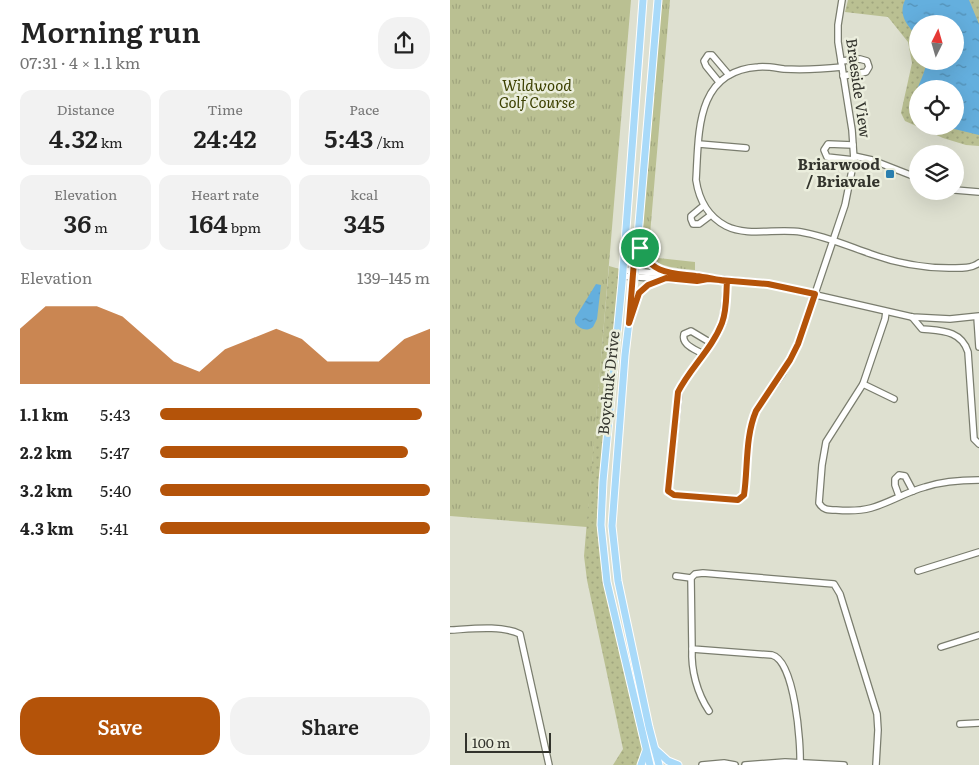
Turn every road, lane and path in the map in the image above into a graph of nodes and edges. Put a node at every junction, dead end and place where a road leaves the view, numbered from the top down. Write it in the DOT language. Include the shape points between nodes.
graph roads {
  1 [pos="643,0"];
  2 [pos="658,0"];
  3 [pos="842,0"];
  4 [pos="841,64"];
  5 [pos="729,75"];
  6 [pos="843,76"];
  7 [pos="719,82"];
  8 [pos="699,144"];
  9 [pos="853,145"];
  10 [pos="746,148"];
  11 [pos="854,158"];
  12 [pos="909,174"];
  13 [pos="964,191"];
  14 [pos="979,192"];
  15 [pos="704,206"];
  16 [pos="710,215"];
  17 [pos="636,237"];
  18 [pos="833,241"];
  19 [pos="979,263"];
  20 [pos="622,273"];
  21 [pos="634,274"];
  22 [pos="666,276"];
  23 [pos="727,281"];
  24 [pos="815,294"];
  25 [pos="886,312"];
  26 [pos="912,317"];
  27 [pos="978,317"];
  28 [pos="629,323"];
  29 [pos="711,342"];
  30 [pos="979,347"];
  31 [pos="703,354"];
  32 [pos="863,384"];
  33 [pos="894,400"];
  34 [pos="979,444"];
  35 [pos="979,480"];
  36 [pos="913,491"];
  37 [pos="900,496"];
  38 [pos="979,552"];
  39 [pos="918,571"];
  40 [pos="676,576"];
  41 [pos="691,578"];
  42 [pos="450,630"];
  43 [pos="979,635"];
  44 [pos="941,647"];
  45 [pos="692,649"];
  46 [pos="709,711"];
  47 [pos="979,723"];
  48 [pos="960,724"];
  49 [pos="655,750"];
  50 [pos="646,751"];
  51 [pos="800,764"];
  52 [pos="549,765"];
  53 [pos="641,765"];
  54 [pos="650,765"];
  55 [pos="660,765"];
  56 [pos="678,765"];
  57 [pos="702,765"];
  58 [pos="735,765"];
  59 [pos="745,765"];
  60 [pos="844,765"];
  61 [pos="876,765"];
  1 -- 20 [label="main road, Boychuk Drive"];
  2 -- 17 [label="main road, Boychuk Drive"];
  3 -- 4 [label="street, Braeside View" via="838,25"];
  4 -- 5 [label="street" via="786,69 748,68"];
  4 -- 6 [label="street, Braeside View"];
  4 -- 6 [label="street" via="860,59 869,67 866,72"];
  5 -- 7 [label="street"];
  5 -- 7 [label="street" via="716,58 708,55 704,61 706,66"];
  6 -- 9 [label="street, Braeside View"];
  7 -- 8 [label="street" via="702,110"];
  8 -- 10 [label="street"];
  8 -- 15 [label="street" via="696,180"];
  9 -- 11 [label="street, Braeside View"];
  9 -- 11 [label="street" via="828,144 824,150 827,157"];
  11 -- 12 [label="street" via="872,160"];
  11 -- 18 [label="street, Braeside View" via="845,204"];
  13 -- 14 [label="street"];
  15 -- 16 [label="street"];
  15 -- 16 [label="street" via="691,216 693,224 699,224"];
  16 -- 18 [label="street" via="736,230 795,231"];
  17 -- 21 [label="main road, Boychuk Drive"];
  17 -- 22 [label="main road" via="642,253"];
  18 -- 19 [label="street" via="914,266 954,268"];
  18 -- 24 [label="street, Braeside View"];
  20 -- 21 [label="street"];
  20 -- 50 [label="main road, Boychuk Drive" via="602,481 601,525 607,582"];
  21 -- 22 [label="street"];
  21 -- 28 [label="main road, Boychuk Drive"];
  22 -- 23 [label="street"];
  22 -- 28 [label="main road" via="639,293"];
  23 -- 24 [label="street" via="768,284"];
  23 -- 29 [label="street" via="723,322"];
  24 -- 25 [label="street"];
  24 -- 31 [label="street, Braeside View" via="798,344 753,419 744,495 738,500 674,495 668,491 677,399 683,382"];
  25 -- 26 [label="street"];
  25 -- 32 [label="street"];
  26 -- 27 [label="street"];
  26 -- 34 [label="street" via="922,329 950,332 966,346 974,439"];
  27 -- 30 [label="street"];
  28 -- 49 [label="main road, Boychuk Drive" via="612,535 618,581"];
  29 -- 31 [label="street"];
  29 -- 31 [label="street" via="691,331 684,334 684,343"];
  32 -- 33 [label="street"];
  32 -- 37 [label="street" via="826,442 819,504 826,510 850,511 869,509"];
  35 -- 36 [label="street" via="944,482"];
  36 -- 37 [label="street"];
  36 -- 37 [label="street" via="905,476 899,475 894,483"];
  38 -- 39 [label="street"];
  40 -- 41 [label="street"];
  41 -- 45 [label="street"];
  41 -- 61 [label="street" via="703,573 834,584 840,594 877,714"];
  42 -- 52 [label="street" via="507,629 520,634"];
  43 -- 44 [label="street"];
  45 -- 46 [label="street" via="698,686"];
  45 -- 51 [label="street" via="772,655 780,659 798,717"];
  47 -- 48 [label="street"];
  49 -- 55 [label="main road, Boychuk Drive"];
  49 -- 56 [label="main road"];
  50 -- 53 [label="main road"];
  50 -- 54 [label="main road, Boychuk Drive"];
  51 -- 59 [label="street"];
  51 -- 60 [label="street"];
  57 -- 58 [label="street"];
}
